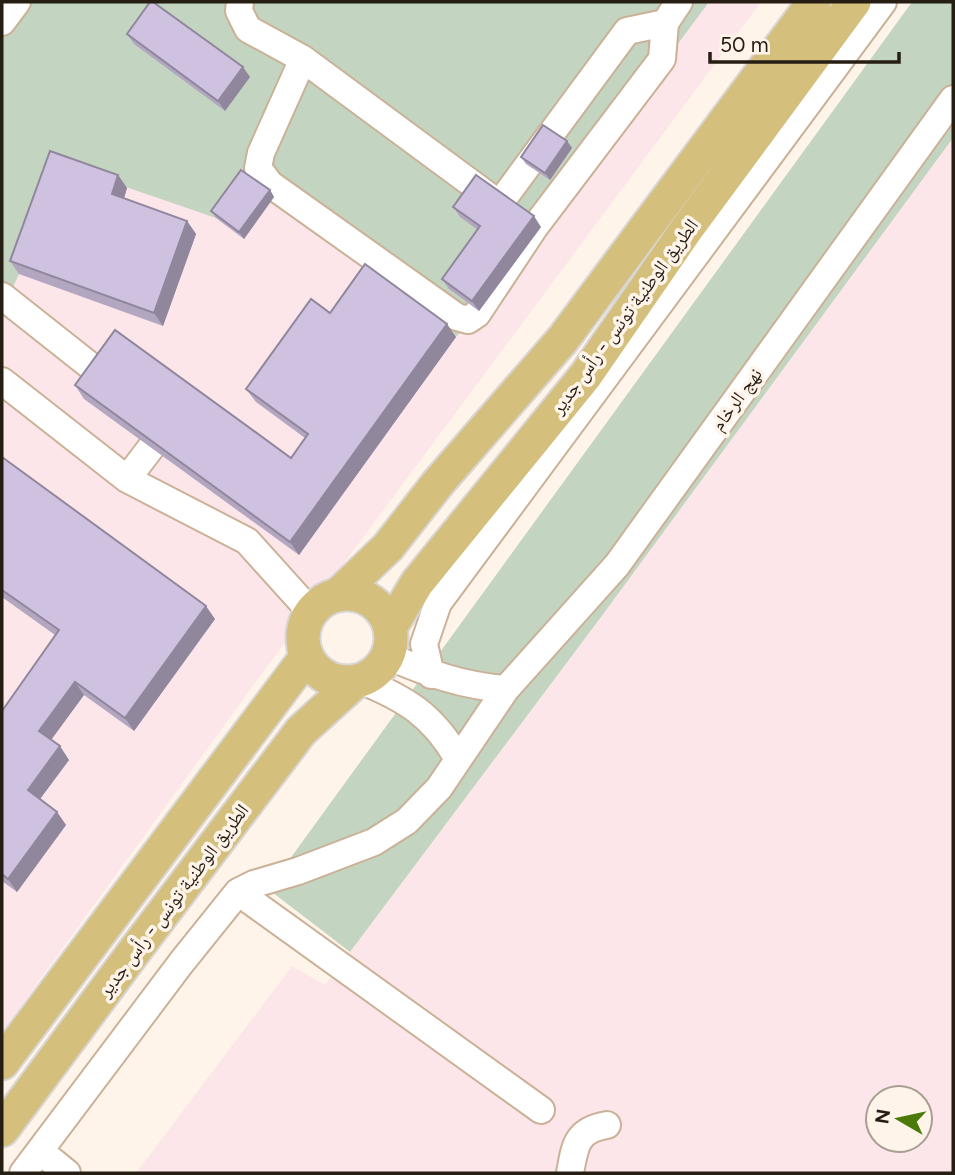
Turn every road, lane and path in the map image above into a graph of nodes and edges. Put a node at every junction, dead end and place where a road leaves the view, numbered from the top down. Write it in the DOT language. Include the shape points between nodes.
graph roads {
  1 [pos="16,2"];
  2 [pos="240,2"];
  3 [pos="814,2"];
  4 [pos="854,2"];
  5 [pos="883,2"];
  6 [pos="672,12"];
  7 [pos="2,22"];
  8 [pos="303,59"];
  9 [pos="953,99"];
  10 [pos="499,204"];
  11 [pos="534,228"];
  12 [pos="477,235"];
  13 [pos="2,296"];
  14 [pos="2,381"];
  15 [pos="127,479"];
  16 [pos="339,594"];
  17 [pos="311,612"];
  18 [pos="389,642"];
  19 [pos="307,656"];
  20 [pos="431,675"];
  21 [pos="358,681"];
  22 [pos="506,689"];
  23 [pos="458,759"];
  24 [pos="238,892"];
  25 [pos="2,1063"];
  26 [pos="541,1110"];
  27 [pos="607,1125"];
  28 [pos="2,1130"];
  29 [pos="40,1151"];
  30 [pos="23,1173"];
  31 [pos="67,1173"];
  32 [pos="570,1173"];
  1 -- 7 [label="street"];
  2 -- 8 [label="street" via="239,11 248,29"];
  3 -- 16 [label="main road, الطريق الوطنية تونس - رأس جدير" via="563,339 388,547"];
  4 -- 18 [label="main road, الطريق الوطنية تونس - رأس جدير" via="586,375 417,583"];
  5 -- 20 [label="street" via="438,603 424,644"];
  6 -- 10 [label="street" via="627,31"];
  6 -- 11 [label="street" via="662,59"];
  8 -- 10 [label="street"];
  8 -- 11 [label="street" via="261,153 258,167 270,184 440,288 457,317 468,320 477,314"];
  9 -- 22 [label="street, نهج الرخام" via="617,565"];
  10 -- 11 [label="street"];
  10 -- 12 [label="street"];
  13 -- 15 [label="street" via="162,426 159,438"];
  14 -- 15 [label="street"];
  15 -- 17 [label="street" via="247,541"];
  16 -- 17 [label="main road"];
  16 -- 18 [label="main road" via="365,597 377,605 385,615"];
  17 -- 19 [label="main road" via="304,634"];
  18 -- 20 [label="street"];
  18 -- 21 [label="main road" via="372,675"];
  19 -- 21 [label="main road" via="327,677"];
  19 -- 25 [label="main road, الطريق الوطنية تونس - رأس جدير"];
  20 -- 22 [label="street" via="476,687"];
  21 -- 23 [label="street" via="428,717"];
  21 -- 28 [label="main road, الطريق الوطنية تونس - رأس جدير" via="302,731"];
  22 -- 23 [label="street, نهج الرخام"];
  23 -- 24 [label="street, نهج الرخام" via="439,788 407,821 374,842"];
  24 -- 26 [label="street"];
  24 -- 29 [label="street"];
  27 -- 32 [label="street" via="580,1136"];
  29 -- 30 [label="street"];
  29 -- 31 [label="street"];
}
